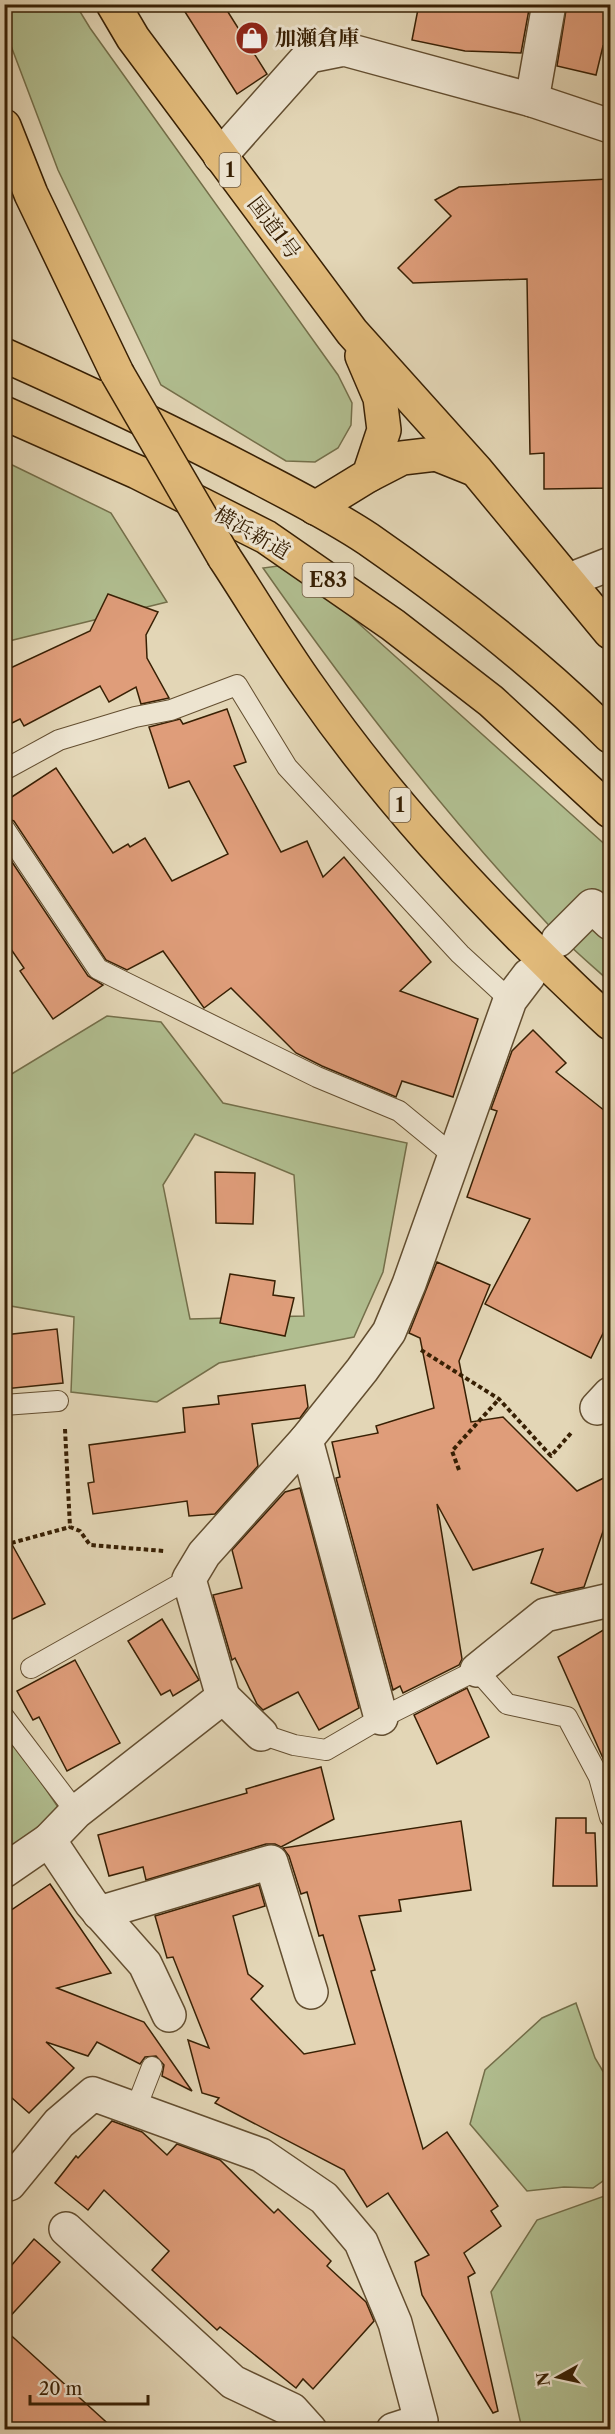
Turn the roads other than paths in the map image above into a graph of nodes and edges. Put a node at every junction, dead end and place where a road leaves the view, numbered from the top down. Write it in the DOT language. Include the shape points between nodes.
graph roads {
  1 [pos="113,4"];
  2 [pos="549,4"];
  3 [pos="532,100"];
  4 [pos="4,126"];
  5 [pos="610,126"];
  6 [pos="220,156"];
  7 [pos="352,332"];
  8 [pos="4,356"];
  9 [pos="4,413"];
  10 [pos="476,470"];
  11 [pos="369,475"];
  12 [pos="315,508"];
  13 [pos="610,564"];
  14 [pos="569,580"];
  15 [pos="610,632"];
  16 [pos="610,736"];
  17 [pos="4,770"];
  18 [pos="610,811"];
  19 [pos="4,828"];
  20 [pos="610,923"];
  21 [pos="558,940"];
  22 [pos="519,987"];
  23 [pos="610,1023"];
  24 [pos="455,1157"];
  25 [pos="57,1401"];
  26 [pos="4,1405"];
  27 [pos="306,1440"];
  28 [pos="197,1567"];
  29 [pos="610,1600"];
  30 [pos="31,1668"];
  31 [pos="477,1670"];
  32 [pos="223,1697"];
  33 [pos="4,1717"];
  34 [pos="381,1718"];
  35 [pos="261,1734"];
  36 [pos="76,1812"];
  37 [pos="610,1817"];
  38 [pos="49,1840"];
  39 [pos="4,1871"];
  40 [pos="99,1912"];
  41 [pos="311,1992"];
  42 [pos="169,2015"];
  43 [pos="153,2067"];
  44 [pos="136,2108"];
  45 [pos="9,2184"];
  46 [pos="66,2229"];
  47 [pos="310,2430"];
  48 [pos="393,2430"];
  1 -- 6 [label="highway, 国道1号 / 1" via="133,38"];
  2 -- 3 [label="street"];
  3 -- 5 [label="street"];
  3 -- 6 [label="street" via="344,49 309,56"];
  4 -- 23 [label="highway, 1, bridge" via="31,194 117,373 224,557 311,691 395,799 492,908"];
  6 -- 7 [label="highway, 国道1号 / 1"];
  7 -- 10 [label="highway, 1"];
  7 -- 11 [label="highway" via="380,398 383,419 384,430"];
  8 -- 12 [label="highway, E83" via="116,405"];
  9 -- 18 [label="highway, 横浜新道 / E83" via="137,472 266,537 393,625 492,701"];
  10 -- 11 [label="highway" via="436,454 402,458"];
  10 -- 14 [label="highway, 1"];
  11 -- 12 [label="highway"];
  12 -- 16 [label="highway, E83" via="367,538 501,638"];
  13 -- 14 [label="street"];
  14 -- 15 [label="highway, 1"];
  17 -- 22 [label="lane" via="60,740 171,710 237,685 287,767 460,954"];
  19 -- 24 [label="lane" via="98,969 317,1077 399,1112"];
  20 -- 21 [label="street" via="592,906"];
  22 -- 24 [label="street"];
  24 -- 27 [label="street" via="389,1332"];
  25 -- 26 [label="lane"];
  27 -- 28 [label="street"];
  27 -- 34 [label="street"];
  28 -- 30 [label="lane"];
  28 -- 32 [label="street"];
  29 -- 31 [label="street" via="545,1615"];
  31 -- 34 [label="lane"];
  31 -- 37 [label="lane" via="507,1704 567,1717 598,1777"];
  32 -- 35 [label="street"];
  32 -- 36 [label="street"];
  33 -- 36 [label="lane"];
  34 -- 35 [label="lane" via="326,1750"];
  36 -- 38 [label="street"];
  38 -- 39 [label="street"];
  38 -- 40 [label="street"];
  40 -- 41 [label="street" via="270,1862"];
  40 -- 42 [label="street" via="145,1964"];
  43 -- 44 [label="lane"];
  44 -- 45 [label="street" via="93,2094 59,2122"];
  44 -- 48 [label="street" via="261,2155 324,2198 361,2242 395,2323 421,2421"];
  46 -- 47 [label="street" via="233,2382 292,2410"];
}
